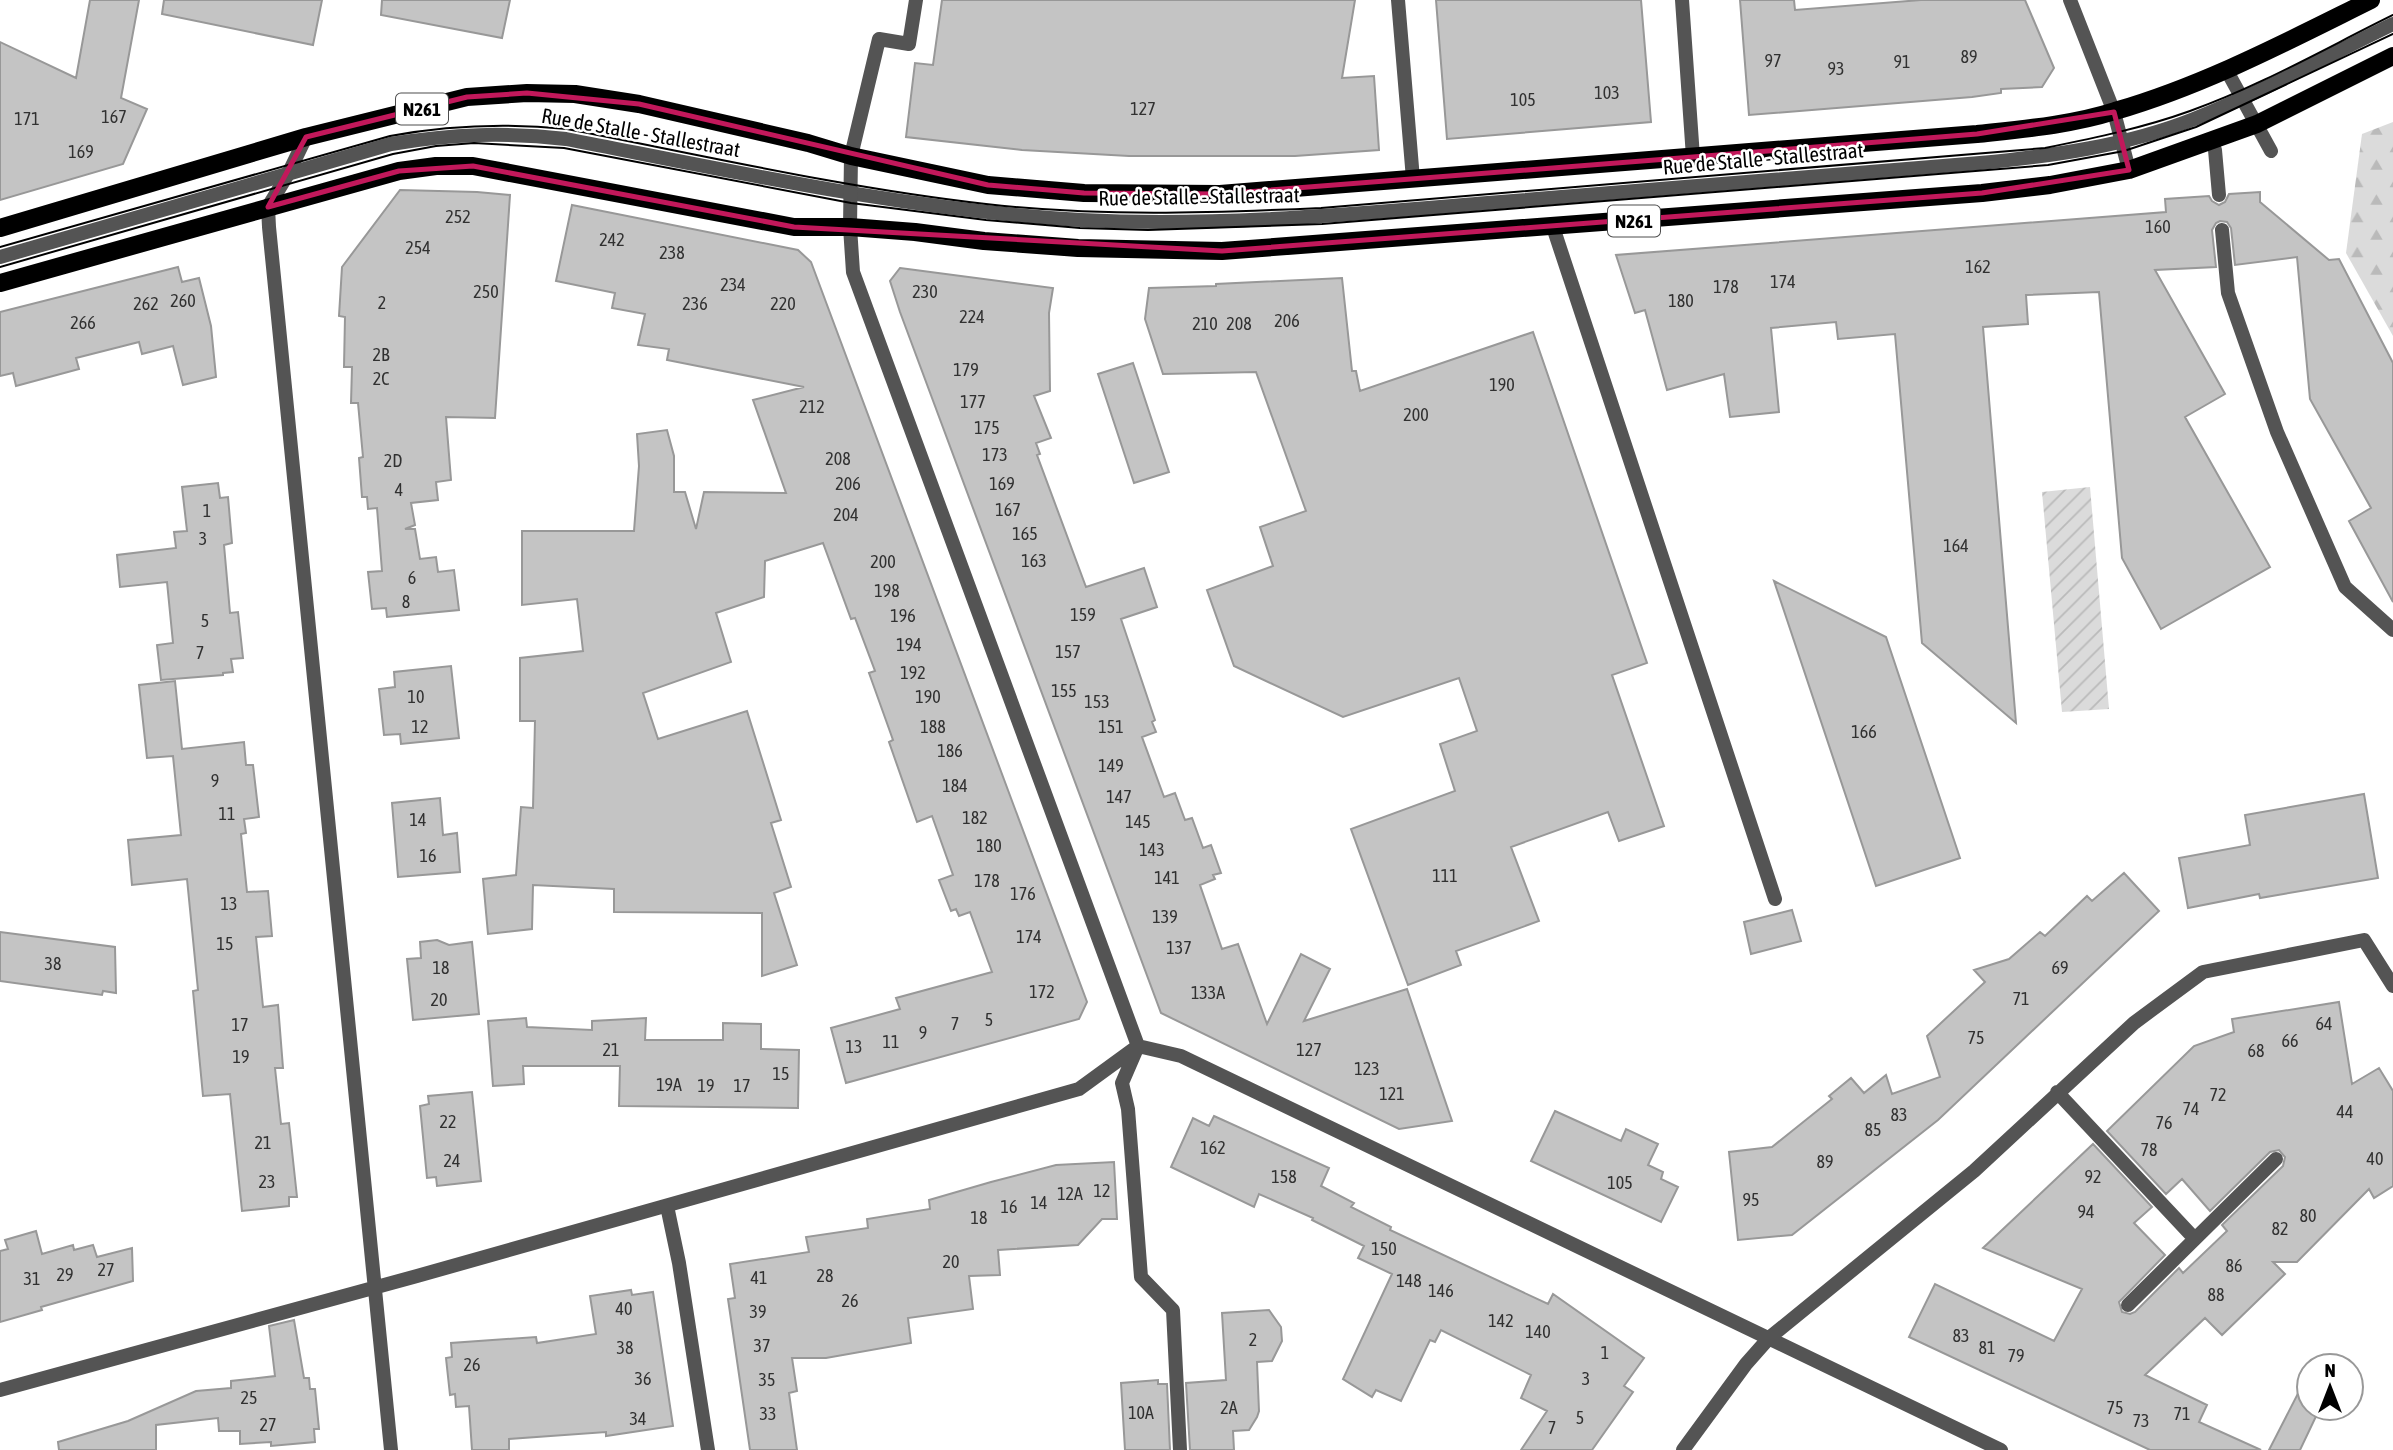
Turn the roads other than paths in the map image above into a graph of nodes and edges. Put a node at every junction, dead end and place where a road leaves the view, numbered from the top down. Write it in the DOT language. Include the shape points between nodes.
graph roads {
  1 [pos="916,0"];
  2 [pos="1398,0"];
  3 [pos="1682,0"];
  4 [pos="2070,0"];
  5 [pos="2371,0"];
  6 [pos="2393,24"];
  7 [pos="2393,57"];
  8 [pos="2227,71"];
  9 [pos="2243,97"];
  10 [pos="2114,112"];
  11 [pos="2257,124"];
  12 [pos="306,137"];
  13 [pos="2211,140"];
  14 [pos="2122,141"];
  15 [pos="2271,151"];
  16 [pos="851,156"];
  17 [pos="1693,157"];
  18 [pos="2129,170"];
  19 [pos="288,174"];
  20 [pos="1413,179"];
  21 [pos="851,194"];
  22 [pos="2219,195"];
  23 [pos="268,207"];
  24 [pos="850,227"];
  25 [pos="1553,227"];
  26 [pos="0,228"];
  27 [pos="2222,230"];
  28 [pos="0,257"];
  29 [pos="0,283"];
  30 [pos="2393,630"];
  31 [pos="1775,899"];
  32 [pos="2393,986"];
  33 [pos="1138,1046"];
  34 [pos="2057,1092"];
  35 [pos="2276,1159"];
  36 [pos="667,1206"];
  37 [pos="2194,1238"];
  38 [pos="376,1287"];
  39 [pos="2128,1305"];
  40 [pos="1769,1338"];
  41 [pos="0,1390"];
  42 [pos="1976,1445"];
  43 [pos="391,1450"];
  44 [pos="708,1450"];
  45 [pos="1180,1450"];
  46 [pos="1683,1450"];
  47 [pos="2001,1450"];
  1 -- 16 [label="street" via="909,44 878,39"];
  2 -- 20 [label="street"];
  3 -- 17 [label="street"];
  4 -- 10 [label="street"];
  5 -- 8 [label="main road, Rue de Stalle - Stallestraat / N261"];
  6 -- 9 [label="street, Rue de Stalle - Stallestraat"];
  7 -- 11 [label="main road, N261"];
  8 -- 9 [label="street"];
  8 -- 10 [label="main road, Rue de Stalle - Stallestraat / N261"];
  9 -- 11 [label="street"];
  9 -- 14 [label="street, Rue de Stalle - Stallestraat" via="2193,119"];
  10 -- 14 [label="street"];
  10 -- 17 [label="main road, Rue de Stalle - Stallestraat / N261" via="1978,134"];
  11 -- 13 [label="main road, N261"];
  11 -- 15 [label="street"];
  12 -- 16 [label="main road, Rue de Stalle - Stallestraat / N261" via="467,97 575,94 639,104"];
  12 -- 19 [label="street"];
  12 -- 26 [label="main road, Rue de Stalle - Stallestraat / N261"];
  13 -- 18 [label="main road, N261"];
  13 -- 22 [label="street"];
  14 -- 18 [label="street"];
  14 -- 21 [label="street, Rue de Stalle - Stallestraat" via="1980,163 1221,221 1081,220"];
  16 -- 20 [label="main road, Rue de Stalle - Stallestraat / N261" via="988,185 1084,193 1220,194"];
  16 -- 21 [label="street"];
  17 -- 20 [label="main road, Rue de Stalle - Stallestraat / N261"];
  18 -- 25 [label="main road, N261" via="1982,193"];
  19 -- 21 [label="street, Rue de Stalle - Stallestraat" via="391,144 474,134 523,134"];
  19 -- 23 [label="street"];
  19 -- 28 [label="street, Rue de Stalle - Stallestraat"];
  21 -- 24 [label="street"];
  23 -- 24 [label="main road, N261" via="399,171 473,166 794,227"];
  23 -- 29 [label="main road, N261"];
  23 -- 38 [label="street"];
  24 -- 25 [label="main road, N261" via="1078,248 1222,251"];
  24 -- 33 [label="street" via="853,272"];
  25 -- 31 [label="street"];
  27 -- 30 [label="street" via="2228,293 2277,432 2345,587"];
  32 -- 34 [label="street" via="2364,940 2203,972 2134,1023"];
  33 -- 36 [label="street" via="1079,1089"];
  33 -- 40 [label="street" via="1181,1056"];
  33 -- 45 [label="street" via="1122,1083 1141,1277 1173,1310"];
  34 -- 37 [label="street"];
  34 -- 40 [label="street" via="1974,1171"];
  35 -- 37 [label="street"];
  36 -- 38 [label="street"];
  36 -- 44 [label="street"];
  37 -- 39 [label="street"];
  38 -- 41 [label="street"];
  38 -- 43 [label="street"];
  40 -- 42 [label="street"];
  40 -- 46 [label="street"];
  42 -- 47 [label="street"];
}
